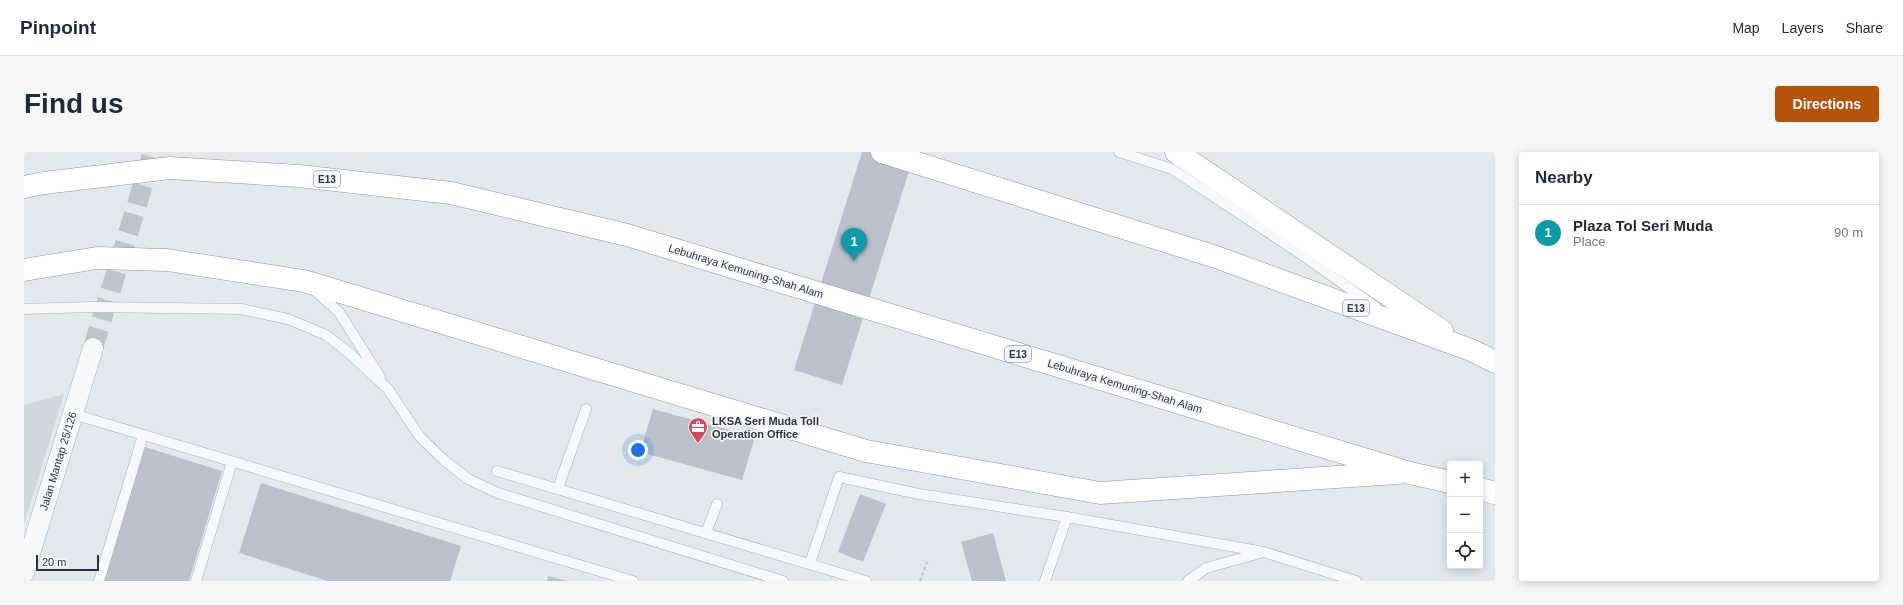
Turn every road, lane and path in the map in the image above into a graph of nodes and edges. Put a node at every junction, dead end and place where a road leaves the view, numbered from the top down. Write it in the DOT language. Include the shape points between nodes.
graph roads {
  1 [pos="882,152"];
  2 [pos="1119,152"];
  3 [pos="1176,152"];
  4 [pos="24,187"];
  5 [pos="24,270"];
  6 [pos="304,281"];
  7 [pos="24,309"];
  8 [pos="1398,323"];
  9 [pos="93,348"];
  10 [pos="1471,350"];
  11 [pos="1495,362"];
  12 [pos="388,389"];
  13 [pos="586,409"];
  14 [pos="72,414"];
  15 [pos="143,435"];
  16 [pos="232,462"];
  17 [pos="498,470"];
  18 [pos="1410,472"];
  19 [pos="1447,481"];
  20 [pos="558,488"];
  21 [pos="1483,490"];
  22 [pos="1495,493"];
  23 [pos="717,504"];
  24 [pos="1067,517"];
  25 [pos="706,533"];
  26 [pos="1264,552"];
  27 [pos="927,562"];
  28 [pos="810,563"];
  29 [pos="24,573"];
  30 [pos="99,581"];
  31 [pos="196,581"];
  32 [pos="633,581"];
  33 [pos="783,581"];
  34 [pos="866,581"];
  35 [pos="920,581"];
  36 [pos="1045,581"];
  37 [pos="1188,581"];
  38 [pos="1356,581"];
  1 -- 8 [label="highway, E13" via="1216,257"];
  2 -- 8 [label="lane" via="1172,169 1298,252"];
  3 -- 10 [label="highway"];
  4 -- 18 [label="highway, Lebuhraya Kemuning-Shah Alam / E13" via="170,168 299,176 451,193 627,235"];
  5 -- 6 [label="highway" via="97,258 167,260"];
  6 -- 12 [label="lane" via="339,312"];
  6 -- 18 [label="highway" via="866,451 1092,492"];
  7 -- 12 [label="lane" via="241,309 288,319 326,335"];
  8 -- 10 [label="highway, E13"];
  9 -- 14 [label="street, Jalan Mantap 25/126"];
  10 -- 11 [label="highway, E13"];
  12 -- 33 [label="lane" via="420,437 468,479 498,493"];
  13 -- 20 [label="lane"];
  14 -- 15 [label="lane"];
  14 -- 29 [label="street, Jalan Mantap 25/126"];
  15 -- 16 [label="lane"];
  15 -- 30 [label="lane"];
  16 -- 31 [label="lane"];
  16 -- 32 [label="lane"];
  17 -- 20 [label="lane"];
  18 -- 19 [label="highway, Lebuhraya Kemuning-Shah Alam / E13"];
  20 -- 25 [label="lane"];
  21 -- 22 [label="highway"];
  23 -- 25 [label="lane"];
  24 -- 26 [label="lane"];
  24 -- 28 [label="lane" via="919,494 839,477"];
  24 -- 36 [label="lane"];
  25 -- 28 [label="lane"];
  26 -- 37 [label="lane" via="1206,568"];
  26 -- 38 [label="lane"];
  27 -- 35 [label="path"];
  28 -- 34 [label="lane"];
}
